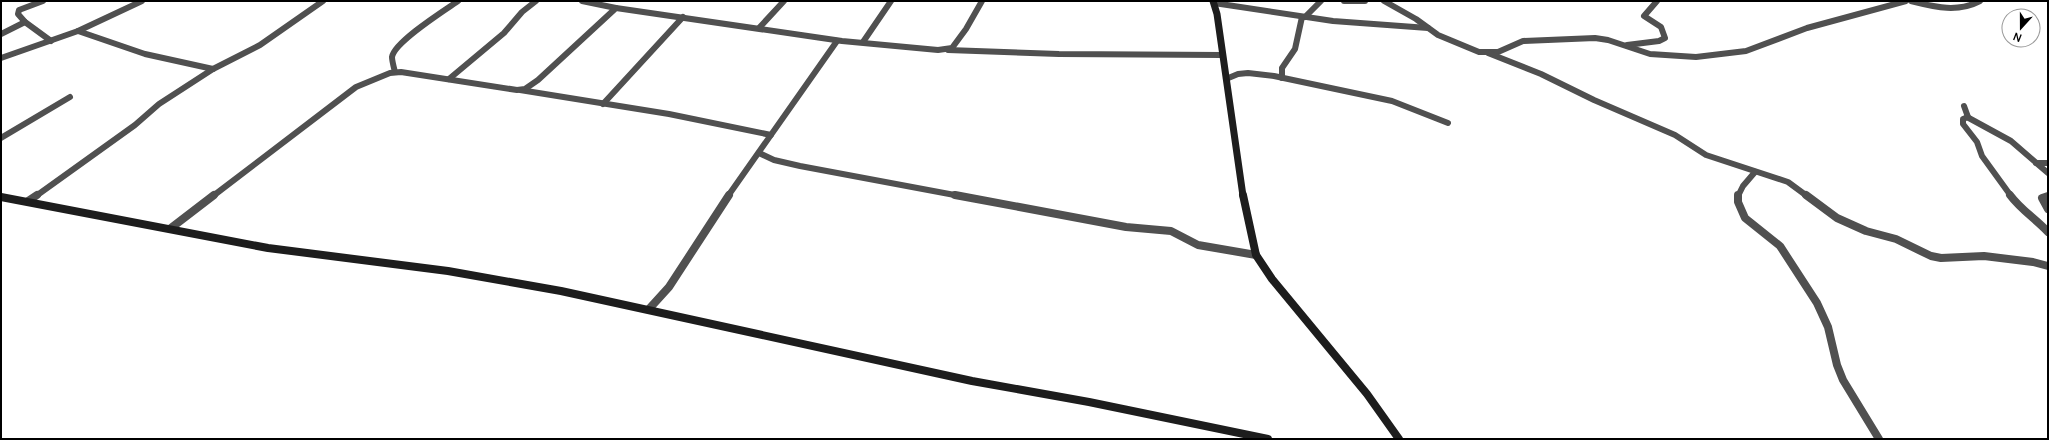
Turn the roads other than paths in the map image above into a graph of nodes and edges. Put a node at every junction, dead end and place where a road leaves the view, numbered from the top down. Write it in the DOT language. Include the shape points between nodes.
graph roads {
  1 [pos="43,1"];
  2 [pos="142,1"];
  3 [pos="323,1"];
  4 [pos="458,1"];
  5 [pos="536,1"];
  6 [pos="582,1"];
  7 [pos="784,1"];
  8 [pos="891,1"];
  9 [pos="982,1"];
  10 [pos="1321,1"];
  11 [pos="1344,1"];
  12 [pos="1365,1"];
  13 [pos="1385,1"];
  14 [pos="1657,1"];
  15 [pos="1906,1"];
  16 [pos="1911,1"];
  17 [pos="1980,1"];
  18 [pos="1214,2"];
  19 [pos="616,8"];
  20 [pos="683,16"];
  21 [pos="1303,17"];
  22 [pos="25,22"];
  23 [pos="759,28"];
  24 [pos="1428,28"];
  25 [pos="78,31"];
  26 [pos="1,34"];
  27 [pos="51,41"];
  28 [pos="837,41"];
  29 [pos="863,42"];
  30 [pos="1622,44"];
  31 [pos="946,50"];
  32 [pos="1488,53"];
  33 [pos="1222,55"];
  34 [pos="1,58"];
  35 [pos="213,69"];
  36 [pos="395,72"];
  37 [pos="1282,78"];
  38 [pos="449,79"];
  39 [pos="1226,79"];
  40 [pos="517,90"];
  41 [pos="70,97"];
  42 [pos="603,104"];
  43 [pos="1964,106"];
  44 [pos="1967,117"];
  45 [pos="1448,123"];
  46 [pos="771,135"];
  47 [pos="1,138"];
  48 [pos="759,153"];
  49 [pos="2048,163"];
  50 [pos="2036,164"];
  51 [pos="1756,172"];
  52 [pos="2048,173"];
  53 [pos="2048,196"];
  54 [pos="1,197"];
  55 [pos="28,201"];
  56 [pos="2048,209"];
  57 [pos="171,228"];
  58 [pos="2048,232"];
  59 [pos="1256,255"];
  60 [pos="2048,266"];
  61 [pos="648,310"];
  62 [pos="1268,439"];
  63 [pos="1399,439"];
  64 [pos="1879,439"];
  1 -- 22 [label="street" via="20,8 18,14"];
  2 -- 25 [label="street"];
  3 -- 35 [label="street" via="260,45"];
  4 -- 36 [label="street" via="401,43 392,57"];
  5 -- 38 [label="street" via="522,12 504,33"];
  6 -- 19 [label="street"];
  7 -- 23 [label="street"];
  8 -- 29 [label="street"];
  9 -- 31 [label="street" via="966,29 952,48"];
  10 -- 21 [label="street" via="1314,10"];
  11 -- 12 [label="street"];
  13 -- 24 [label="street"];
  14 -- 30 [label="street" via="1644,16 1661,28 1665,38 1638,44"];
  15 -- 30 [label="street" via="1807,28 1746,51 1715,56 1650,54"];
  16 -- 17 [label="street" via="1952,9 1967,7"];
  18 -- 21 [label="street"];
  18 -- 33 [label="street"];
  19 -- 20 [label="street"];
  19 -- 40 [label="street" via="538,80 525,89"];
  20 -- 23 [label="street"];
  20 -- 42 [label="street"];
  21 -- 24 [label="street"];
  21 -- 37 [label="street" via="1296,49 1282,68"];
  22 -- 26 [label="street"];
  22 -- 27 [label="street"];
  23 -- 28 [label="street"];
  24 -- 32 [label="street" via="1450,42"];
  25 -- 27 [label="street"];
  25 -- 35 [label="street" via="151,57"];
  27 -- 34 [label="street"];
  28 -- 29 [label="street"];
  28 -- 46 [label="street"];
  29 -- 31 [label="street"];
  30 -- 32 [label="street" via="1595,38 1523,41"];
  31 -- 33 [label="street"];
  32 -- 51 [label="street" via="1541,74 1675,135 1706,155"];
  33 -- 39 [label="street"];
  35 -- 55 [label="street" via="159,104 135,125"];
  36 -- 38 [label="street"];
  36 -- 57 [label="street" via="350,91"];
  37 -- 39 [label="street" via="1248,73"];
  37 -- 45 [label="street" via="1392,101"];
  38 -- 40 [label="street"];
  39 -- 59 [label="street" via="1239,176"];
  40 -- 42 [label="street"];
  41 -- 47 [label="street"];
  42 -- 46 [label="street" via="670,114"];
  43 -- 44 [label="street"];
  44 -- 50 [label="street" via="2010,141"];
  44 -- 58 [label="street" via="1963,119 1963,124 1977,142 1982,156 2014,200"];
  46 -- 48 [label="street"];
  48 -- 59 [label="street" via="774,160 800,166 1126,228 1171,231 1198,245"];
  48 -- 61 [label="street" via="669,287"];
  49 -- 50 [label="street"];
  50 -- 52 [label="street"];
  51 -- 60 [label="street" via="1788,182 1837,218 1866,231 1896,239 1932,256 1984,256"];
  51 -- 64 [label="street" via="1741,188 1738,202 1741,211 1754,225 1780,245 1820,310 1827,322 1833,354 1850,396"];
  53 -- 56 [label="street" via="2042,198"];
  54 -- 55 [label="street"];
  55 -- 57 [label="street"];
  57 -- 61 [label="street" via="268,248 448,271"];
  59 -- 63 [label="street" via="1272,279 1367,394"];
  61 -- 62 [label="street" via="972,381"];
}
